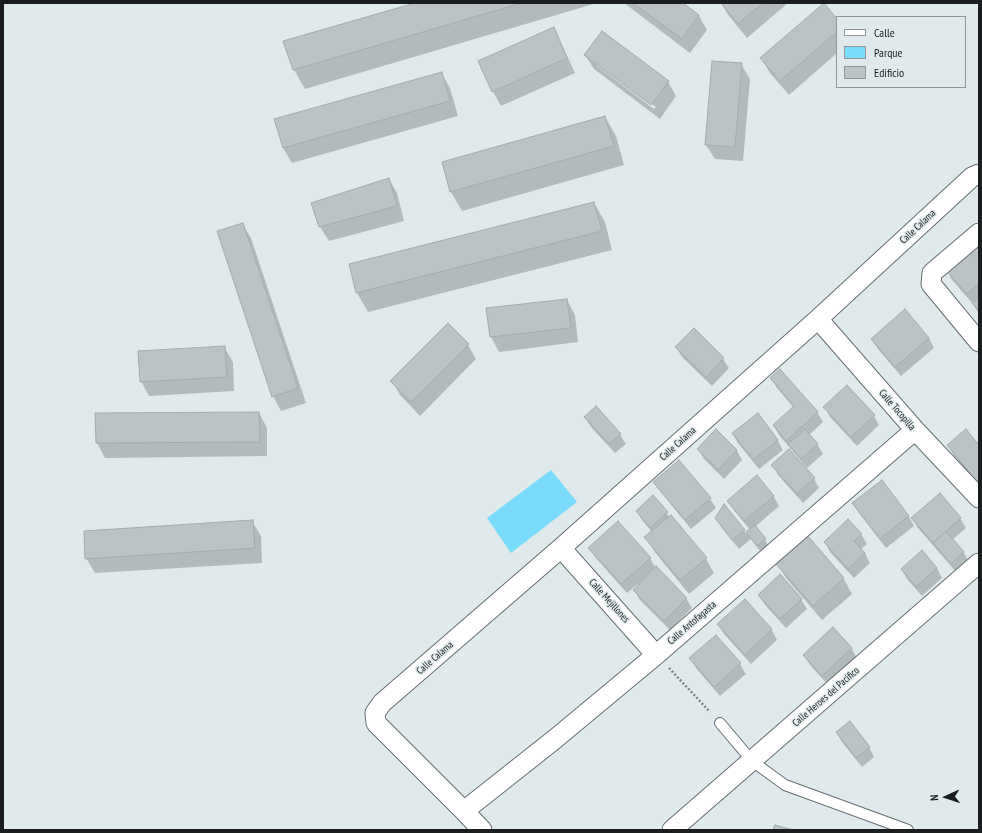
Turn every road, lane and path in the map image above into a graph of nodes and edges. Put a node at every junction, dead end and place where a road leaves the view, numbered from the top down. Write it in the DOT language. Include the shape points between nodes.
graph roads {
  1 [pos="979,174"];
  2 [pos="979,233"];
  3 [pos="818,319"];
  4 [pos="979,342"];
  5 [pos="915,430"];
  6 [pos="979,498"];
  7 [pos="561,548"];
  8 [pos="979,563"];
  9 [pos="656,654"];
  10 [pos="720,723"];
  11 [pos="752,761"];
  12 [pos="464,811"];
  13 [pos="482,830"];
  14 [pos="672,830"];
  15 [pos="908,830"];
  1 -- 3 [label="street, Calle Calama" via="972,177"];
  2 -- 4 [label="street" via="932,273 930,284"];
  3 -- 5 [label="street, Calle Tocopilla"];
  3 -- 7 [label="street, Calle Calama"];
  5 -- 6 [label="street, Calle Tocopilla"];
  5 -- 9 [label="street, Calle Antofagasta"];
  7 -- 9 [label="street, Calle Mejillones"];
  7 -- 12 [label="street, Calle Calama" via="382,703 375,712 376,723"];
  8 -- 11 [label="street, Calle Heroes del Pacifico"];
  9 -- 10 [label="path"];
  9 -- 12 [label="street, Calle Antofagasta"];
  10 -- 11 [label="lane"];
  11 -- 14 [label="street, Calle Heroes del Pacifico"];
  11 -- 15 [label="lane" via="785,785"];
  12 -- 13 [label="street"];
}
